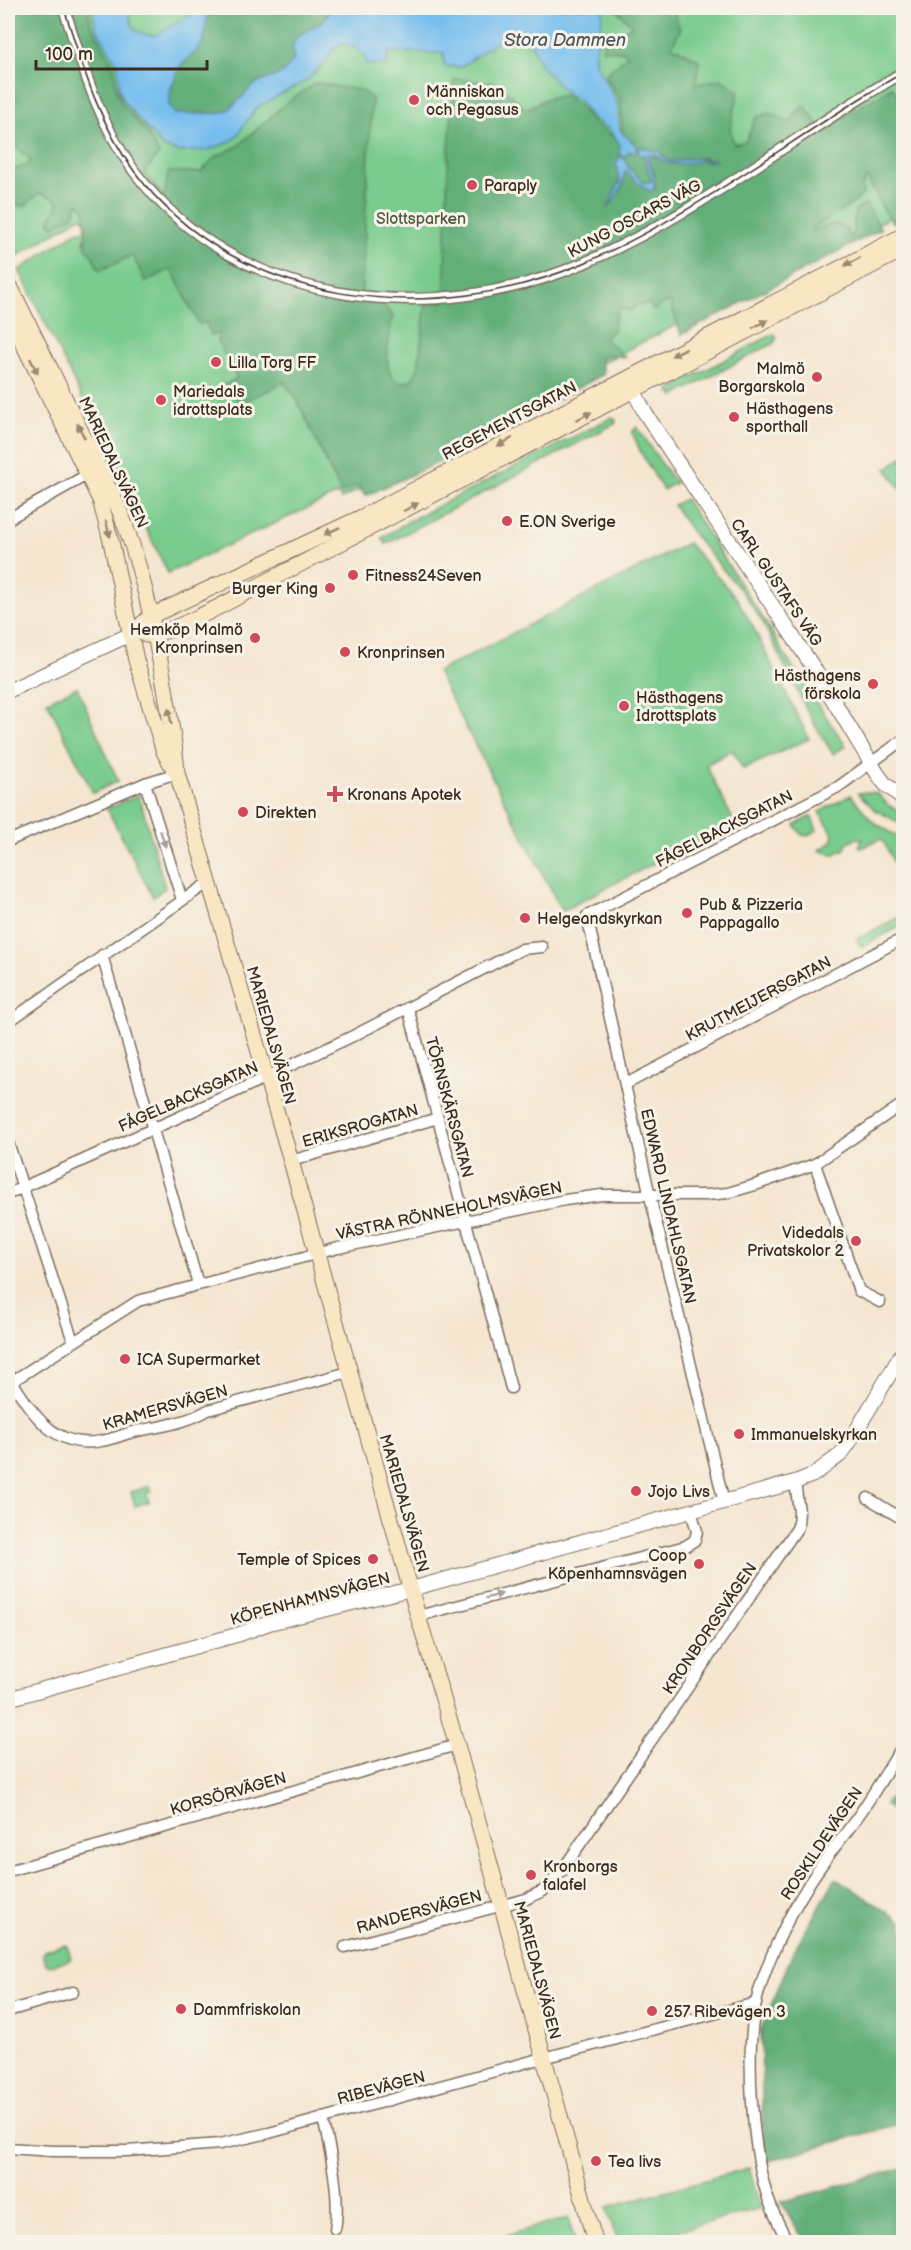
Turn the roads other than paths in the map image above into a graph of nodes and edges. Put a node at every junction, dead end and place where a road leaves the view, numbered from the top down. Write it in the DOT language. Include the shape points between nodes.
graph roads {
  1 [pos="64,8"];
  2 [pos="903,72"];
  3 [pos="903,235"];
  4 [pos="903,249"];
  5 [pos="8,282"];
  6 [pos="8,313"];
  7 [pos="631,384"];
  8 [pos="94,471"];
  9 [pos="8,519"];
  10 [pos="151,616"];
  11 [pos="131,634"];
  12 [pos="156,635"];
  13 [pos="8,691"];
  14 [pos="903,739"];
  15 [pos="872,763"];
  16 [pos="177,773"];
  17 [pos="145,783"];
  18 [pos="903,799"];
  19 [pos="8,841"];
  20 [pos="209,882"];
  21 [pos="182,900"];
  22 [pos="586,916"];
  23 [pos="903,938"];
  24 [pos="542,947"];
  25 [pos="102,955"];
  26 [pos="408,1008"];
  27 [pos="8,1022"];
  28 [pos="266,1077"];
  29 [pos="626,1084"];
  30 [pos="903,1103"];
  31 [pos="438,1118"];
  32 [pos="152,1129"];
  33 [pos="8,1142"];
  34 [pos="291,1161"];
  35 [pos="814,1164"];
  36 [pos="23,1187"];
  37 [pos="8,1194"];
  38 [pos="650,1196"];
  39 [pos="465,1222"];
  40 [pos="316,1254"];
  41 [pos="198,1284"];
  42 [pos="880,1302"];
  43 [pos="73,1341"];
  44 [pos="903,1350"];
  45 [pos="350,1372"];
  46 [pos="10,1383"];
  47 [pos="511,1388"];
  48 [pos="795,1482"];
  49 [pos="868,1498"];
  50 [pos="724,1502"];
  51 [pos="692,1511"];
  52 [pos="903,1520"];
  53 [pos="411,1589"];
  54 [pos="418,1616"];
  55 [pos="8,1699"];
  56 [pos="903,1744"];
  57 [pos="457,1745"];
  58 [pos="8,1871"];
  59 [pos="501,1905"];
  60 [pos="345,1947"];
  61 [pos="73,1992"];
  62 [pos="756,2003"];
  63 [pos="8,2011"];
  64 [pos="543,2058"];
  65 [pos="323,2118"];
  66 [pos="8,2148"];
  67 [pos="335,2229"];
  68 [pos="595,2242"];
  69 [pos="788,2242"];
  1 -- 2 [label="street, KUNG OSCARS VÄG" via="106,125 132,168 174,214 217,246 278,277 344,293 389,298 447,299 493,292 583,264 715,192"];
  3 -- 7 [label="main road, REGEMENTSGATAN, one-way"];
  7 -- 4 [label="main road, REGEMENTSGATAN, one-way"];
  8 -- 5 [label="main road, MARIEDALSVÄGEN, one-way"];
  6 -- 8 [label="main road, MARIEDALSVÄGEN, one-way"];
  7 -- 10 [label="main road, REGEMENTSGATAN, one-way"];
  12 -- 7 [label="main road, REGEMENTSGATAN, one-way" via="286,572"];
  7 -- 15 [label="street, CARL GUSTAFS VÄG" via="645,413"];
  8 -- 9 [label="street"];
  8 -- 10 [label="main road, MARIEDALSVÄGEN" via="126,525"];
  8 -- 11 [label="main road, MARIEDALSVÄGEN, one-way"];
  10 -- 11 [label="main road, REGEMENTSGATAN"];
  10 -- 12 [label="main road, MARIEDALSVÄGEN"];
  11 -- 12 [label="main road, REGEMENTSGATAN"];
  11 -- 13 [label="street, REGEMENTSGATAN"];
  11 -- 16 [label="main road, MARIEDALSVÄGEN" via="164,752"];
  16 -- 12 [label="main road, MARIEDALSVÄGEN, one-way"];
  14 -- 15 [label="street, FÅGELBACKSGATAN"];
  15 -- 18 [label="street, CARL GUSTAFS VÄG" via="885,784"];
  15 -- 22 [label="street, FÅGELBACKSGATAN" via="838,786"];
  16 -- 17 [label="street"];
  16 -- 20 [label="main road, MARIEDALSVÄGEN"];
  17 -- 19 [label="street"];
  17 -- 21 [label="street, one-way"];
  20 -- 21 [label="street"];
  20 -- 28 [label="main road, MARIEDALSVÄGEN"];
  21 -- 25 [label="street"];
  22 -- 29 [label="street, EDWARD LINDAHLSGATAN"];
  23 -- 29 [label="street, KRUTMEIJERSGATAN"];
  24 -- 26 [label="street, FÅGELBACKSGATAN" via="522,949"];
  25 -- 27 [label="street"];
  25 -- 32 [label="street"];
  26 -- 28 [label="street, FÅGELBACKSGATAN"];
  26 -- 31 [label="street, TÖRNSKÄRSGATAN"];
  28 -- 32 [label="street, FÅGELBACKSGATAN"];
  28 -- 34 [label="main road, MARIEDALSVÄGEN"];
  29 -- 38 [label="street, EDWARD LINDAHLSGATAN"];
  30 -- 35 [label="street, VÄSTRA RÖNNEHOLMSVÄGEN"];
  31 -- 34 [label="street, ERIKSROGATAN"];
  31 -- 39 [label="street, TÖRNSKÄRSGATAN"];
  32 -- 36 [label="street, FÅGELBACKSGATAN"];
  32 -- 41 [label="street"];
  33 -- 36 [label="street"];
  34 -- 40 [label="main road, MARIEDALSVÄGEN"];
  35 -- 38 [label="street, VÄSTRA RÖNNEHOLMSVÄGEN" via="728,1193"];
  35 -- 42 [label="street" via="859,1291"];
  36 -- 37 [label="street, FÅGELBACKSGATAN"];
  36 -- 43 [label="street"];
  38 -- 39 [label="street, VÄSTRA RÖNNEHOLMSVÄGEN" via="585,1197"];
  38 -- 50 [label="street, EDWARD LINDAHLSGATAN"];
  39 -- 40 [label="street, VÄSTRA RÖNNEHOLMSVÄGEN"];
  39 -- 47 [label="street, TÖRNSKÄRSGATAN"];
  40 -- 41 [label="street, VÄSTRA RÖNNEHOLMSVÄGEN"];
  40 -- 45 [label="main road, MARIEDALSVÄGEN"];
  41 -- 43 [label="street, VÄSTRA RÖNNEHOLMSVÄGEN" via="138,1301"];
  43 -- 46 [label="street, VÄSTRA RÖNNEHOLMSVÄGEN"];
  44 -- 48 [label="street" via="840,1455 813,1475"];
  45 -- 46 [label="street, KRAMERSVÄGEN" via="208,1410 164,1426 89,1442 76,1442 51,1431"];
  45 -- 53 [label="main road, MARIEDALSVÄGEN"];
  48 -- 50 [label="street, KÖPENHAMNSVÄGEN"];
  48 -- 59 [label="street, KRONBORGSVÄGEN" via="798,1527 564,1867 543,1891"];
  49 -- 52 [label="street"];
  50 -- 51 [label="street, KÖPENHAMNSVÄGEN"];
  51 -- 53 [label="street, KÖPENHAMNSVÄGEN"];
  54 -- 51 [label="street, one-way" via="686,1546 695,1540 697,1531"];
  53 -- 54 [label="main road, MARIEDALSVÄGEN"];
  53 -- 55 [label="street, KÖPENHAMNSVÄGEN" via="269,1623"];
  54 -- 57 [label="main road, MARIEDALSVÄGEN"];
  56 -- 62 [label="street, ROSKILDEVÄGEN" via="863,1809 807,1887 783,1932"];
  57 -- 58 [label="street, KORSÖRVÄGEN"];
  57 -- 59 [label="main road, MARIEDALSVÄGEN"];
  59 -- 60 [label="street, RANDERSVÄGEN"];
  59 -- 64 [label="main road, MARIEDALSVÄGEN"];
  61 -- 63 [label="street"];
  62 -- 64 [label="street, RIBEVÄGEN"];
  62 -- 69 [label="street, ROSKILDEVÄGEN" via="752,2050 759,2163 769,2201"];
  64 -- 65 [label="street, RIBEVÄGEN"];
  64 -- 68 [label="main road, MARIEDALSVÄGEN"];
  65 -- 66 [label="street, RIBEVÄGEN" via="220,2144 127,2151"];
  65 -- 67 [label="street" via="330,2150"];
}
